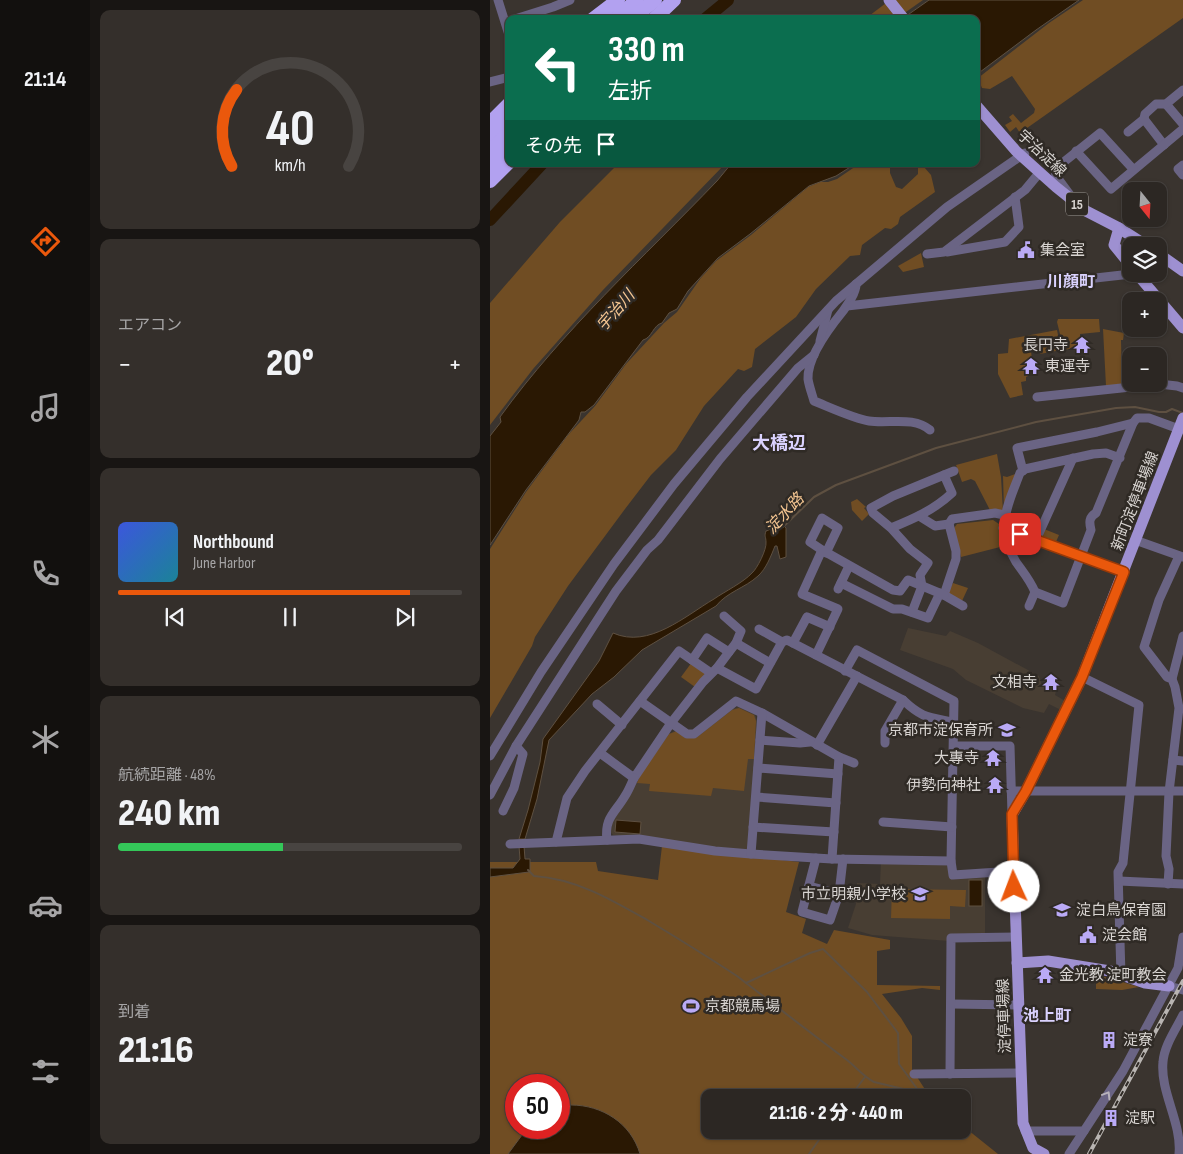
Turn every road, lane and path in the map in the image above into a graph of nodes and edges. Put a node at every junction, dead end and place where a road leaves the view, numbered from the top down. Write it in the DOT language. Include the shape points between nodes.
graph roads {
  1 [pos="498,0"];
  2 [pos="618,0"];
  3 [pos="622,0"];
  4 [pos="638,0"];
  5 [pos="655,0"];
  6 [pos="665,0"];
  7 [pos="674,0"];
  8 [pos="889,0"];
  9 [pos="565,1"];
  10 [pos="526,15"];
  11 [pos="598,15"];
  12 [pos="605,15"];
  13 [pos="620,15"];
  14 [pos="637,15"];
  15 [pos="648,15"];
  16 [pos="658,15"];
  17 [pos="901,15"];
  18 [pos="505,16"];
  19 [pos="505,78"];
  20 [pos="490,82"];
  21 [pos="1183,90"];
  22 [pos="505,97"];
  23 [pos="1166,104"];
  24 [pos="505,108"];
  25 [pos="980,109"];
  26 [pos="490,112"];
  27 [pos="1144,118"];
  28 [pos="505,120"];
  29 [pos="490,123"];
  30 [pos="1183,124"];
  31 [pos="1183,129"];
  32 [pos="1128,132"];
  33 [pos="490,136"];
  34 [pos="505,136"];
  35 [pos="1164,145"];
  36 [pos="505,150"];
  37 [pos="1076,151"];
  38 [pos="490,152"];
  39 [pos="1021,153"];
  40 [pos="1183,165"];
  41 [pos="490,166"];
  42 [pos="505,166"];
  43 [pos="1133,169"];
  44 [pos="1040,172"];
  45 [pos="1183,175"];
  46 [pos="490,181"];
  47 [pos="1015,197"];
  48 [pos="1076,203"];
  49 [pos="1119,228"];
  50 [pos="1133,237"];
  51 [pos="944,252"];
  52 [pos="927,254"];
  53 [pos="1122,255"];
  54 [pos="1167,260"];
  55 [pos="1183,271"];
  56 [pos="1122,275"];
  57 [pos="1144,282"];
  58 [pos="856,284"];
  59 [pos="846,306"];
  60 [pos="828,310"];
  61 [pos="1183,328"];
  62 [pos="816,352"];
  63 [pos="1183,388"];
  64 [pos="1038,397"];
  65 [pos="1133,423"];
  66 [pos="1181,424"];
  67 [pos="930,430"];
  68 [pos="1073,458"];
  69 [pos="1120,458"];
  70 [pos="954,471"];
  71 [pos="1023,471"];
  72 [pos="944,475"];
  73 [pos="1004,515"];
  74 [pos="919,516"];
  75 [pos="949,524"];
  76 [pos="891,528"];
  77 [pos="1004,528"];
  78 [pos="1036,540"];
  79 [pos="1135,540"];
  80 [pos="1181,557"];
  81 [pos="1081,558"];
  82 [pos="849,566"];
  83 [pos="1124,572"];
  84 [pos="922,586"];
  85 [pos="893,590"];
  86 [pos="1035,592"];
  87 [pos="942,594"];
  88 [pos="884,605"];
  89 [pos="963,606"];
  90 [pos="1029,606"];
  91 [pos="912,612"];
  92 [pos="724,616"];
  93 [pos="830,627"];
  94 [pos="759,629"];
  95 [pos="1183,636"];
  96 [pos="782,642"];
  97 [pos="736,643"];
  98 [pos="793,643"];
  99 [pos="729,652"];
  100 [pos="816,655"];
  101 [pos="692,660"];
  102 [pos="770,663"];
  103 [pos="714,671"];
  104 [pos="845,671"];
  105 [pos="856,676"];
  106 [pos="1082,677"];
  107 [pos="1172,679"];
  108 [pos="903,700"];
  109 [pos="640,701"];
  110 [pos="597,704"];
  111 [pos="1181,708"];
  112 [pos="762,713"];
  113 [pos="953,722"];
  114 [pos="671,724"];
  115 [pos="622,725"];
  116 [pos="760,740"];
  117 [pos="813,743"];
  118 [pos="885,743"];
  119 [pos="516,746"];
  120 [pos="954,746"];
  121 [pos="600,753"];
  122 [pos="490,756"];
  123 [pos="839,757"];
  124 [pos="1173,760"];
  125 [pos="1183,761"];
  126 [pos="854,763"];
  127 [pos="758,768"];
  128 [pos="838,774"];
  129 [pos="634,778"];
  130 [pos="1011,791"];
  131 [pos="1026,791"];
  132 [pos="1129,792"];
  133 [pos="1169,792"];
  134 [pos="1183,792"];
  135 [pos="490,795"];
  136 [pos="756,797"];
  137 [pos="836,803"];
  138 [pos="503,811"];
  139 [pos="1012,814"];
  140 [pos="883,822"];
  141 [pos="952,826"];
  142 [pos="753,827"];
  143 [pos="834,832"];
  144 [pos="607,840"];
  145 [pos="556,842"];
  146 [pos="518,843"];
  147 [pos="751,854"];
  148 [pos="816,858"];
  149 [pos="832,858"];
  150 [pos="843,859"];
  151 [pos="951,861"];
  152 [pos="1014,871"];
  153 [pos="1119,881"];
  154 [pos="1168,884"];
  155 [pos="1183,884"];
  156 [pos="809,886"];
  157 [pos="839,894"];
  158 [pos="1016,937"];
  159 [pos="1183,937"];
  160 [pos="1017,963"];
  161 [pos="1121,976"];
  162 [pos="1168,986"];
  163 [pos="1183,990"];
  164 [pos="951,1004"];
  165 [pos="1019,1005"];
  166 [pos="1183,1015"];
  167 [pos="1022,1073"];
  168 [pos="914,1074"];
  169 [pos="950,1074"];
  170 [pos="1084,1130"];
  171 [pos="1025,1131"];
  172 [pos="1044,1154"];
  173 [pos="1069,1154"];
  174 [pos="1179,1154"];
  1 -- 18 [label="street"];
  2 -- 11 [label="highway"];
  3 -- 12 [label="highway"];
  4 -- 13 [label="highway"];
  5 -- 14 [label="highway"];
  6 -- 15 [label="highway"];
  7 -- 16 [label="highway"];
  8 -- 17 [label="main road"];
  9 -- 10 [label="street"];
  19 -- 20 [label="street"];
  21 -- 23 [label="street"];
  22 -- 26 [label="highway"];
  23 -- 27 [label="street" via="1156,104"];
  23 -- 30 [label="street"];
  24 -- 29 [label="highway"];
  25 -- 39 [label="main road, 宇治淀線 / 15"];
  27 -- 32 [label="street"];
  27 -- 35 [label="street"];
  28 -- 33 [label="highway"];
  31 -- 35 [label="street"];
  34 -- 38 [label="highway"];
  35 -- 43 [label="street"];
  36 -- 41 [label="highway"];
  37 -- 43 [label="street" via="1100,134"];
  37 -- 43 [label="street" via="1111,189"];
  37 -- 48 [label="street" via="1055,169 1056,176"];
  39 -- 44 [label="main road, 宇治淀線 / 15"];
  39 -- 58 [label="street" via="947,207"];
  40 -- 45 [label="street" via="1178,170"];
  42 -- 46 [label="highway"];
  44 -- 47 [label="street"];
  44 -- 48 [label="main road, 宇治淀線 / 15"];
  47 -- 51 [label="street"];
  47 -- 51 [label="street" via="1019,227 1005,242"];
  48 -- 49 [label="main road, 宇治淀線 / 15"];
  49 -- 50 [label="main road, 宇治淀線 / 15"];
  49 -- 53 [label="main road" via="1114,245"];
  51 -- 52 [label="street"];
  54 -- 55 [label="main road"];
  56 -- 59 [label="street"];
  57 -- 61 [label="main road"];
  58 -- 59 [label="street"];
  58 -- 60 [label="street"];
  59 -- 62 [label="street"];
  60 -- 62 [label="street"];
  60 -- 122 [label="street" via="747,397 674,484 598,587"];
  62 -- 67 [label="street" via="808,379 814,402 868,421 923,424"];
  62 -- 119 [label="street" via="798,368 720,459 647,550 616,591"];
  63 -- 64 [label="street" via="1159,384"];
  65 -- 66 [label="street" via="1137,418 1149,418"];
  65 -- 69 [label="street"];
  65 -- 71 [label="street" via="1017,448"];
  66 -- 79 [label="main road, 新町淀停車場線"];
  68 -- 69 [label="street" via="1106,453"];
  68 -- 71 [label="street"];
  68 -- 78 [label="street"];
  69 -- 81 [label="street" via="1096,513 1090,518 1091,530"];
  70 -- 72 [label="street"];
  71 -- 73 [label="street"];
  72 -- 74 [label="street" via="952,493"];
  72 -- 76 [label="street" via="871,508"];
  73 -- 75 [label="street" via="952,519"];
  73 -- 77 [label="street"];
  74 -- 75 [label="street" via="935,526"];
  74 -- 76 [label="street"];
  75 -- 87 [label="street" via="956,560"];
  76 -- 84 [label="street" via="928,563 920,575"];
  77 -- 78 [label="street"];
  77 -- 86 [label="street" via="1012,554"];
  78 -- 81 [label="street"];
  79 -- 80 [label="street"];
  79 -- 83 [label="main road, 新町淀停車場線"];
  80 -- 107 [label="street" via="1159,600 1144,647"];
  81 -- 83 [label="street"];
  81 -- 86 [label="street" via="1064,603"];
  82 -- 85 [label="street"];
  82 -- 88 [label="street" via="839,586"];
  82 -- 93 [label="street" via="824,551 802,594 838,609"];
  83 -- 106 [label="main road, 新町淀停車場線"];
  84 -- 85 [label="street" via="908,580 900,590"];
  84 -- 87 [label="street"];
  84 -- 91 [label="street"];
  85 -- 88 [label="street"];
  86 -- 90 [label="street"];
  87 -- 89 [label="street"];
  87 -- 91 [label="street" via="928,618"];
  88 -- 91 [label="street"];
  92 -- 97 [label="street" via="741,631"];
  93 -- 98 [label="street" via="807,617"];
  93 -- 100 [label="street"];
  94 -- 96 [label="street"];
  95 -- 107 [label="street"];
  96 -- 98 [label="street"];
  96 -- 102 [label="street"];
  97 -- 99 [label="street"];
  97 -- 102 [label="street"];
  98 -- 100 [label="street"];
  99 -- 101 [label="street" via="707,638"];
  99 -- 103 [label="street"];
  100 -- 104 [label="street"];
  101 -- 103 [label="street"];
  101 -- 109 [label="street" via="679,651"];
  102 -- 103 [label="street" via="756,689"];
  103 -- 114 [label="street"];
  104 -- 105 [label="street"];
  104 -- 113 [label="street" via="857,650 954,701"];
  105 -- 108 [label="street"];
  105 -- 117 [label="street"];
  106 -- 131 [label="main road, 新町淀停車場線"];
  106 -- 132 [label="street" via="1139,705"];
  107 -- 111 [label="street"];
  108 -- 113 [label="street" via="923,716"];
  108 -- 118 [label="street" via="885,731"];
  109 -- 114 [label="street"];
  109 -- 115 [label="street"];
  110 -- 115 [label="street"];
  111 -- 124 [label="street"];
  112 -- 114 [label="street" via="736,701 694,734 687,734"];
  112 -- 116 [label="street"];
  112 -- 117 [label="street"];
  113 -- 120 [label="street"];
  114 -- 129 [label="street"];
  115 -- 121 [label="street"];
  116 -- 117 [label="street"];
  116 -- 127 [label="street"];
  117 -- 123 [label="street"];
  119 -- 135 [label="street"];
  119 -- 138 [label="street" via="523,754 514,788"];
  120 -- 130 [label="street" via="1010,746"];
  120 -- 141 [label="street"];
  121 -- 129 [label="street"];
  121 -- 145 [label="street" via="567,798"];
  123 -- 126 [label="street"];
  123 -- 128 [label="street"];
  124 -- 125 [label="street"];
  124 -- 133 [label="street"];
  127 -- 128 [label="street"];
  127 -- 136 [label="street"];
  128 -- 137 [label="street"];
  129 -- 144 [label="street" via="608,820"];
  130 -- 131 [label="street"];
  130 -- 139 [label="street"];
  131 -- 132 [label="street"];
  131 -- 139 [label="main road, 新町淀停車場線"];
  132 -- 133 [label="street"];
  132 -- 153 [label="street"];
  133 -- 134 [label="street"];
  133 -- 154 [label="street"];
  136 -- 137 [label="street"];
  136 -- 142 [label="street"];
  137 -- 143 [label="street"];
  139 -- 152 [label="main road"];
  140 -- 141 [label="street"];
  141 -- 151 [label="street"];
  142 -- 143 [label="street"];
  142 -- 147 [label="street"];
  143 -- 149 [label="street"];
  144 -- 145 [label="street"];
  144 -- 147 [label="street" via="639,839"];
  145 -- 146 [label="street"];
  147 -- 148 [label="street"];
  148 -- 149 [label="street"];
  148 -- 156 [label="street"];
  149 -- 150 [label="street"];
  150 -- 151 [label="street"];
  150 -- 157 [label="street"];
  151 -- 152 [label="street" via="952,875"];
  152 -- 158 [label="main road"];
  153 -- 154 [label="street"];
  153 -- 161 [label="street"];
  154 -- 155 [label="street"];
  156 -- 157 [label="street"];
  156 -- 157 [label="street" via="802,912 830,920"];
  158 -- 160 [label="main road"];
  158 -- 164 [label="street" via="951,938"];
  159 -- 162 [label="street" via="1178,968"];
  160 -- 161 [label="main road, 淀停車場線" via="1048,961 1110,971"];
  160 -- 165 [label="main road, 淀停車場線"];
  161 -- 162 [label="main road, 淀停車場線"];
  162 -- 163 [label="street"];
  170 -- 162 [label="street, one-way" via="1122,1071"];
  164 -- 165 [label="street"];
  164 -- 169 [label="street"];
  165 -- 167 [label="main road, 淀停車場線"];
  166 -- 174 [label="street" via="1164,1055 1163,1067 1179,1140"];
  167 -- 169 [label="street"];
  167 -- 171 [label="main road, 淀停車場線"];
  168 -- 169 [label="street"];
  170 -- 171 [label="street"];
  170 -- 173 [label="street"];
  171 -- 172 [label="main road, 淀停車場線" via="1034,1148"];
}
